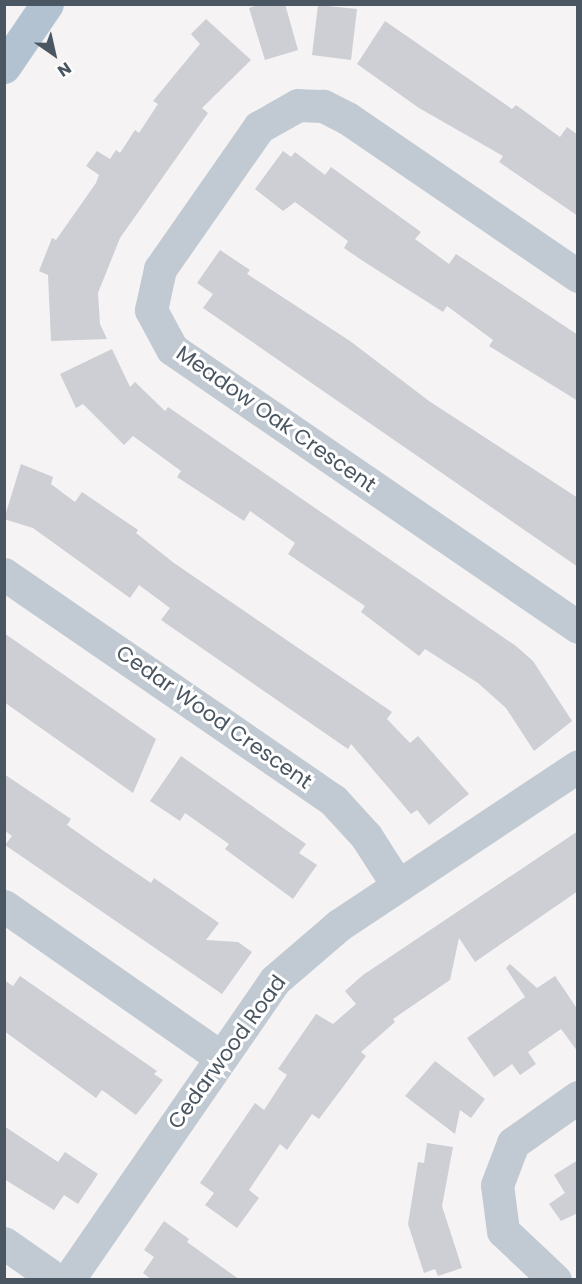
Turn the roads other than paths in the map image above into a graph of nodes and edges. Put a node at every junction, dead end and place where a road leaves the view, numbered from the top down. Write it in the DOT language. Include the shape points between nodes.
graph roads {
  1 [pos="47,4"];
  2 [pos="4,67"];
  3 [pos="578,276"];
  4 [pos="4,574"];
  5 [pos="578,627"];
  6 [pos="578,766"];
  7 [pos="398,886"];
  8 [pos="4,906"];
  9 [pos="219,1056"];
  10 [pos="578,1097"];
  11 [pos="4,1243"];
  12 [pos="57,1280"];
  13 [pos="68,1280"];
  14 [pos="555,1280"];
  1 -- 2 [label="main road"];
  3 -- 5 [label="street, Meadow Oak Crescent" via="347,118 323,106 298,105 260,127 160,269 152,310 172,349"];
  4 -- 7 [label="street, Cedar Wood Crescent" via="333,800 366,836"];
  6 -- 7 [label="street, Cedarwood Road"];
  7 -- 9 [label="street, Cedarwood Road" via="339,925 275,981"];
  8 -- 9 [label="street"];
  9 -- 13 [label="street, Cedarwood Road"];
  10 -- 14 [label="street" via="513,1143 497,1185 503,1231"];
  11 -- 12 [label="street"];
}
